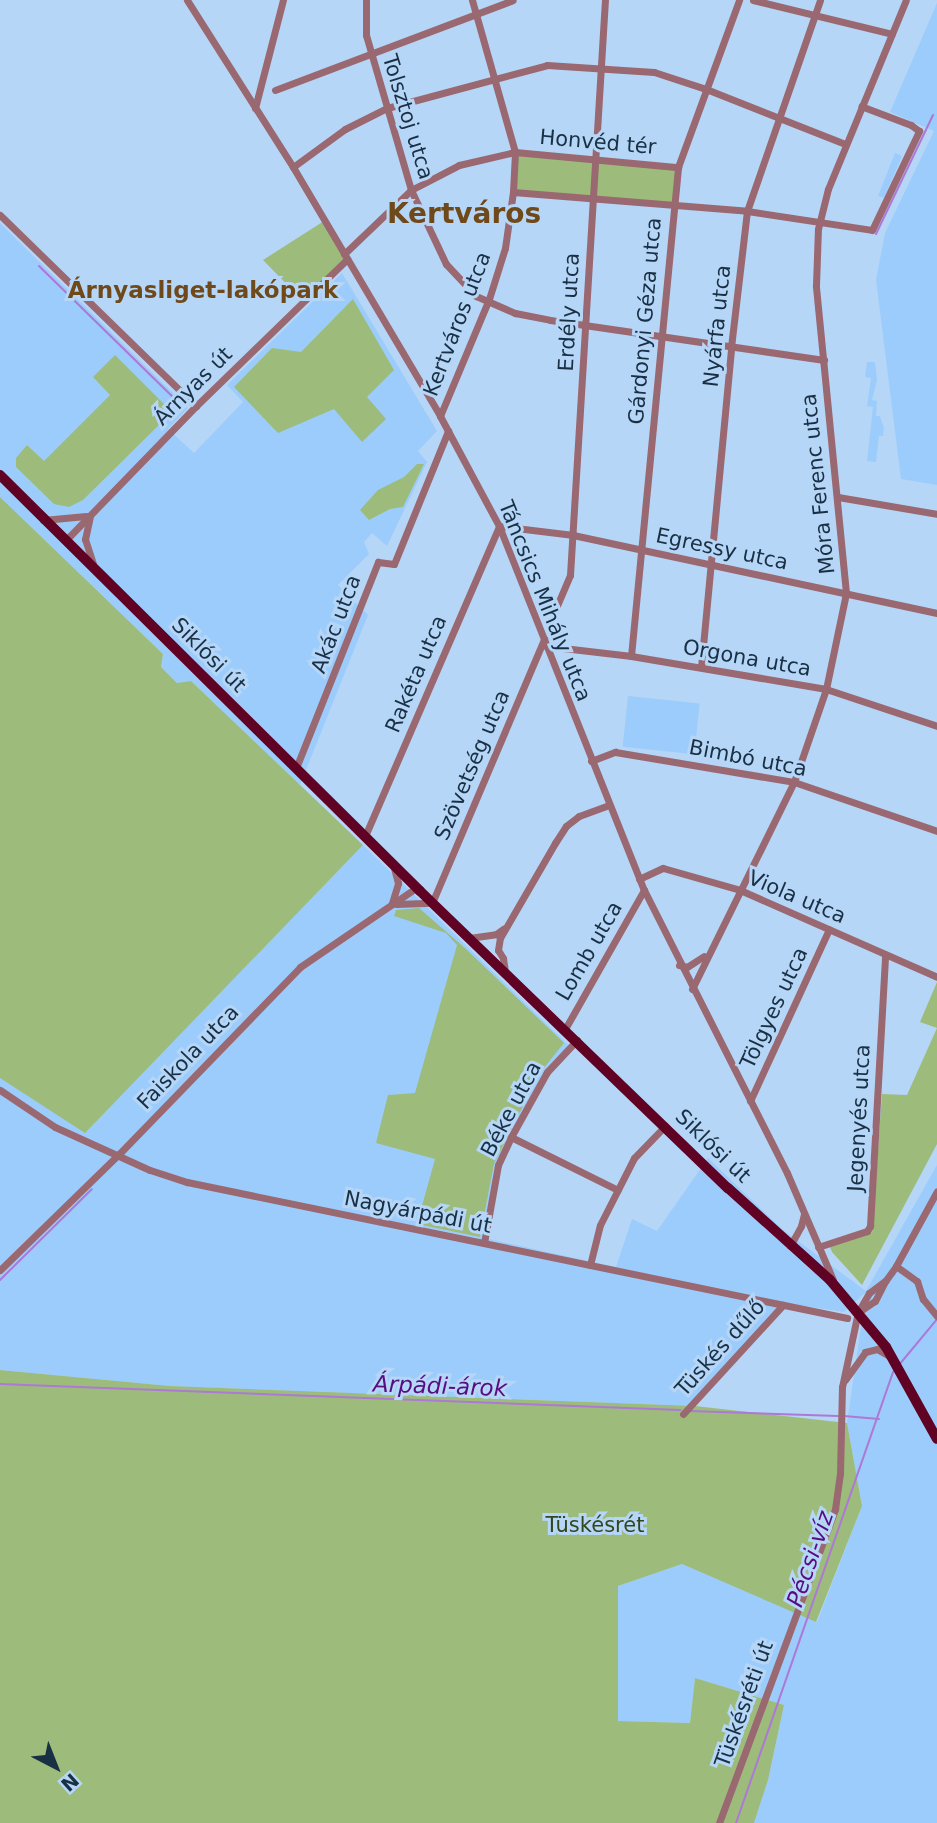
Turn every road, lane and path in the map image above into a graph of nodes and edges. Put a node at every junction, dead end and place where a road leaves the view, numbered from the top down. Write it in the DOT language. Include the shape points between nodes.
graph roads {
  1 [pos="187,0"];
  2 [pos="283,0"];
  3 [pos="366,0"];
  4 [pos="472,0"];
  5 [pos="513,0"];
  6 [pos="605,0"];
  7 [pos="739,0"];
  8 [pos="752,0"];
  9 [pos="820,0"];
  10 [pos="906,0"];
  11 [pos="475,14"];
  12 [pos="815,16"];
  13 [pos="892,33"];
  14 [pos="371,54"];
  15 [pos="603,66"];
  16 [pos="493,77"];
  17 [pos="706,89"];
  18 [pos="275,90"];
  19 [pos="861,106"];
  20 [pos="255,108"];
  21 [pos="387,108"];
  22 [pos="780,118"];
  23 [pos="845,144"];
  24 [pos="515,152"];
  25 [pos="595,160"];
  26 [pos="293,167"];
  27 [pos="678,167"];
  28 [pos="411,190"];
  29 [pos="513,192"];
  30 [pos="593,197"];
  31 [pos="673,203"];
  32 [pos="747,211"];
  33 [pos="0,215"];
  34 [pos="818,222"];
  35 [pos="345,256"];
  36 [pos="488,302"];
  37 [pos="585,326"];
  38 [pos="660,337"];
  39 [pos="731,347"];
  40 [pos="824,360"];
  41 [pos="196,406"];
  42 [pos="440,416"];
  43 [pos="448,431"];
  44 [pos="0,475"];
  45 [pos="838,497"];
  46 [pos="937,514"];
  47 [pos="90,515"];
  48 [pos="43,520"];
  49 [pos="499,526"];
  50 [pos="573,535"];
  51 [pos="66,540"];
  52 [pos="643,550"];
  53 [pos="711,564"];
  54 [pos="95,568"];
  55 [pos="846,593"];
  56 [pos="937,613"];
  57 [pos="550,622"];
  58 [pos="545,643"];
  59 [pos="631,656"];
  60 [pos="701,667"];
  61 [pos="826,689"];
  62 [pos="937,726"];
  63 [pos="591,761"];
  64 [pos="296,768"];
  65 [pos="794,782"];
  66 [pos="609,806"];
  67 [pos="937,831"];
  68 [pos="365,836"];
  69 [pos="392,863"];
  70 [pos="639,879"];
  71 [pos="416,888"];
  72 [pos="644,890"];
  73 [pos="740,890"];
  74 [pos="432,903"];
  75 [pos="392,904"];
  76 [pos="514,915"];
  77 [pos="830,929"];
  78 [pos="469,938"];
  79 [pos="707,954"];
  80 [pos="886,954"];
  81 [pos="679,965"];
  82 [pos="505,971"];
  83 [pos="937,977"];
  84 [pos="692,989"];
  85 [pos="565,1029"];
  86 [pos="577,1040"];
  87 [pos="0,1090"];
  88 [pos="751,1101"];
  89 [pos="665,1126"];
  90 [pos="511,1137"];
  91 [pos="118,1155"];
  92 [pos="618,1190"];
  93 [pos="937,1191"];
  94 [pos="800,1203"];
  95 [pos="484,1243"];
  96 [pos="790,1246"];
  97 [pos="818,1247"];
  98 [pos="590,1265"];
  99 [pos="895,1266"];
  100 [pos="0,1270"];
  101 [pos="839,1289"];
  102 [pos="783,1305"];
  103 [pos="858,1312"];
  104 [pos="935,1314"];
  105 [pos="847,1318"];
  106 [pos="894,1360"];
  107 [pos="842,1387"];
  108 [pos="686,1411"];
  109 [pos="936,1433"];
  110 [pos="719,1823"];
  1 -- 20 [label="street, Táncsics Mihály utca"];
  2 -- 20 [label="street"];
  3 -- 14 [label="street, Tolsztoj utca"];
  4 -- 11 [label="street, Kertváros utca"];
  5 -- 11 [label="street"];
  6 -- 15 [label="street, Erdély utca"];
  7 -- 17 [label="street, Gárdonyi Géza utca"];
  8 -- 12 [label="street"];
  9 -- 12 [label="street, Nyárfa utca"];
  10 -- 13 [label="street, Móra Ferenc utca"];
  11 -- 14 [label="street"];
  11 -- 16 [label="street, Kertváros utca"];
  12 -- 13 [label="street"];
  12 -- 22 [label="street, Nyárfa utca"];
  13 -- 19 [label="street, Móra Ferenc utca"];
  14 -- 18 [label="street"];
  14 -- 21 [label="street, Tolsztoj utca"];
  15 -- 16 [label="street" via="547,65"];
  15 -- 17 [label="street" via="654,72"];
  15 -- 25 [label="street, Erdély utca"];
  16 -- 21 [label="street"];
  16 -- 24 [label="street, Kertváros utca"];
  17 -- 22 [label="street"];
  17 -- 27 [label="street, Gárdonyi Géza utca"];
  19 -- 23 [label="street, Móra Ferenc utca"];
  19 -- 34 [label="street" via="919,131 873,230"];
  20 -- 26 [label="street, Táncsics Mihály utca"];
  21 -- 26 [label="street" via="345,129"];
  21 -- 28 [label="street, Tolsztoj utca"];
  22 -- 23 [label="street"];
  22 -- 32 [label="street, Nyárfa utca"];
  23 -- 34 [label="street, Móra Ferenc utca"];
  24 -- 25 [label="street, Honvéd tér"];
  24 -- 28 [label="street, Honvéd tér" via="459,165"];
  24 -- 29 [label="street, Kertváros utca"];
  25 -- 27 [label="street, Honvéd tér"];
  25 -- 30 [label="street, Erdély utca"];
  26 -- 35 [label="street, Táncsics Mihály utca"];
  27 -- 31 [label="street, Gárdonyi Géza utca"];
  28 -- 35 [label="street, Árnyas út"];
  28 -- 36 [label="street, Tolsztoj utca" via="446,264 463,285"];
  29 -- 30 [label="street"];
  29 -- 36 [label="street, Kertváros utca" via="505,248"];
  30 -- 31 [label="street"];
  30 -- 37 [label="street, Erdély utca"];
  31 -- 32 [label="street"];
  31 -- 38 [label="street, Gárdonyi Géza utca"];
  32 -- 34 [label="street"];
  32 -- 39 [label="street, Nyárfa utca"];
  33 -- 41 [label="street"];
  34 -- 40 [label="street, Móra Ferenc utca" via="816,285"];
  35 -- 41 [label="street, Árnyas út" via="299,308"];
  35 -- 42 [label="street, Táncsics Mihály utca"];
  36 -- 37 [label="street, Tolsztoj utca" via="515,313"];
  36 -- 42 [label="street, Kertváros utca"];
  37 -- 38 [label="street, Tolsztoj utca"];
  37 -- 50 [label="street, Erdély utca"];
  38 -- 39 [label="street, Tolsztoj utca"];
  38 -- 52 [label="street, Gárdonyi Géza utca"];
  39 -- 40 [label="street, Tolsztoj utca"];
  39 -- 53 [label="street, Nyárfa utca"];
  40 -- 45 [label="street, Móra Ferenc utca"];
  41 -- 47 [label="street, Árnyas út"];
  42 -- 43 [label="street, Táncsics Mihály utca"];
  43 -- 49 [label="street, Táncsics Mihály utca"];
  43 -- 64 [label="street, Akác utca" via="394,564 378,562"];
  44 -- 48 [label="main road, Siklósi út"];
  45 -- 46 [label="street"];
  45 -- 55 [label="street, Móra Ferenc utca"];
  47 -- 48 [label="street"];
  47 -- 51 [label="street, Árnyas út"];
  47 -- 54 [label="street" via="85,539"];
  48 -- 51 [label="main road, Siklósi út"];
  49 -- 50 [label="street, Egressy utca"];
  49 -- 58 [label="street, Táncsics Mihály utca"];
  49 -- 68 [label="street, Rakéta utca"];
  50 -- 52 [label="street, Egressy utca"];
  50 -- 57 [label="street, Erdély utca" via="570,575"];
  51 -- 54 [label="main road, Siklósi út"];
  52 -- 53 [label="street, Egressy utca"];
  52 -- 59 [label="street, Gárdonyi Géza utca"];
  53 -- 55 [label="street, Egressy utca"];
  53 -- 60 [label="street, Nyárfa utca"];
  54 -- 64 [label="main road, Siklósi út"];
  55 -- 56 [label="street, Egressy utca"];
  55 -- 61 [label="street, Móra Ferenc utca"];
  58 -- 59 [label="street, Orgona utca"];
  58 -- 63 [label="street, Táncsics Mihály utca"];
  58 -- 74 [label="street, Szövetség utca"];
  59 -- 60 [label="street, Orgona utca"];
  60 -- 61 [label="street, Orgona utca"];
  61 -- 62 [label="street, Orgona utca"];
  61 -- 65 [label="street, Móra Ferenc utca"];
  63 -- 65 [label="street, Bimbó utca" via="615,752"];
  63 -- 66 [label="street, Táncsics Mihály utca"];
  64 -- 68 [label="main road, Siklósi út"];
  65 -- 67 [label="street, Bimbó utca"];
  65 -- 73 [label="street, Móra Ferenc utca"];
  66 -- 70 [label="street, Táncsics Mihály utca"];
  66 -- 76 [label="street" via="587,812 566,826"];
  68 -- 69 [label="main road, Siklósi út"];
  69 -- 71 [label="main road, Siklósi út"];
  69 -- 75 [label="street" via="398,875"];
  70 -- 72 [label="street, Táncsics Mihály utca"];
  70 -- 73 [label="street, Viola utca" via="663,869"];
  71 -- 74 [label="main road, Siklósi út"];
  71 -- 75 [label="street, Faiskola utca"];
  72 -- 81 [label="street, Táncsics Mihály utca"];
  72 -- 85 [label="street, Lomb utca"];
  73 -- 77 [label="street, Viola utca"];
  73 -- 79 [label="street, Móra Ferenc utca"];
  74 -- 75 [label="street"];
  74 -- 78 [label="main road, Siklósi út"];
  75 -- 91 [label="street, Faiskola utca" via="300,967"];
  76 -- 78 [label="street" via="496,934"];
  76 -- 82 [label="street" via="498,944"];
  77 -- 80 [label="street, Viola utca"];
  77 -- 88 [label="street, Tölgyes utca"];
  78 -- 82 [label="main road, Siklósi út"];
  79 -- 81 [label="street" via="687,967"];
  79 -- 84 [label="street, Móra Ferenc utca"];
  80 -- 83 [label="street, Viola utca"];
  80 -- 97 [label="street, Jegenyés utca" via="870,1226 867,1231"];
  81 -- 84 [label="street, Táncsics Mihály utca"];
  82 -- 85 [label="main road, Siklósi út"];
  84 -- 88 [label="street, Táncsics Mihály utca"];
  85 -- 86 [label="main road, Siklósi út"];
  86 -- 89 [label="main road, Siklósi út"];
  86 -- 90 [label="street, Béke utca" via="547,1072"];
  87 -- 91 [label="street, Nagyárpádi út" via="55,1128"];
  88 -- 94 [label="street, Táncsics Mihály utca"];
  89 -- 92 [label="street" via="634,1158"];
  89 -- 96 [label="main road, Siklósi út"];
  90 -- 92 [label="street"];
  90 -- 95 [label="street, Béke utca" via="498,1165"];
  91 -- 95 [label="street, Nagyárpádi út" via="187,1182"];
  91 -- 100 [label="street, Faiskola utca"];
  92 -- 98 [label="street" via="600,1225"];
  93 -- 99 [label="street"];
  94 -- 96 [label="street" via="803,1219"];
  94 -- 97 [label="street, Táncsics Mihály utca"];
  95 -- 98 [label="street, Nagyárpádi út"];
  96 -- 101 [label="main road, Siklósi út"];
  97 -- 101 [label="street, Táncsics Mihály utca"];
  98 -- 102 [label="street, Nagyárpádi út"];
  99 -- 103 [label="street"];
  99 -- 104 [label="street" via="917,1281"];
  101 -- 103 [label="main road, Siklósi út"];
  102 -- 105 [label="street, Nagyárpádi út"];
  102 -- 108 [label="street, Tüskés dűlő"];
  103 -- 106 [label="main road, Siklósi út"];
  103 -- 107 [label="street, Tüskésréti út"];
  106 -- 107 [label="street" via="877,1349 865,1352"];
  106 -- 109 [label="main road, Siklósi út"];
  107 -- 110 [label="street, Tüskésréti út" via="835,1509"];
}
